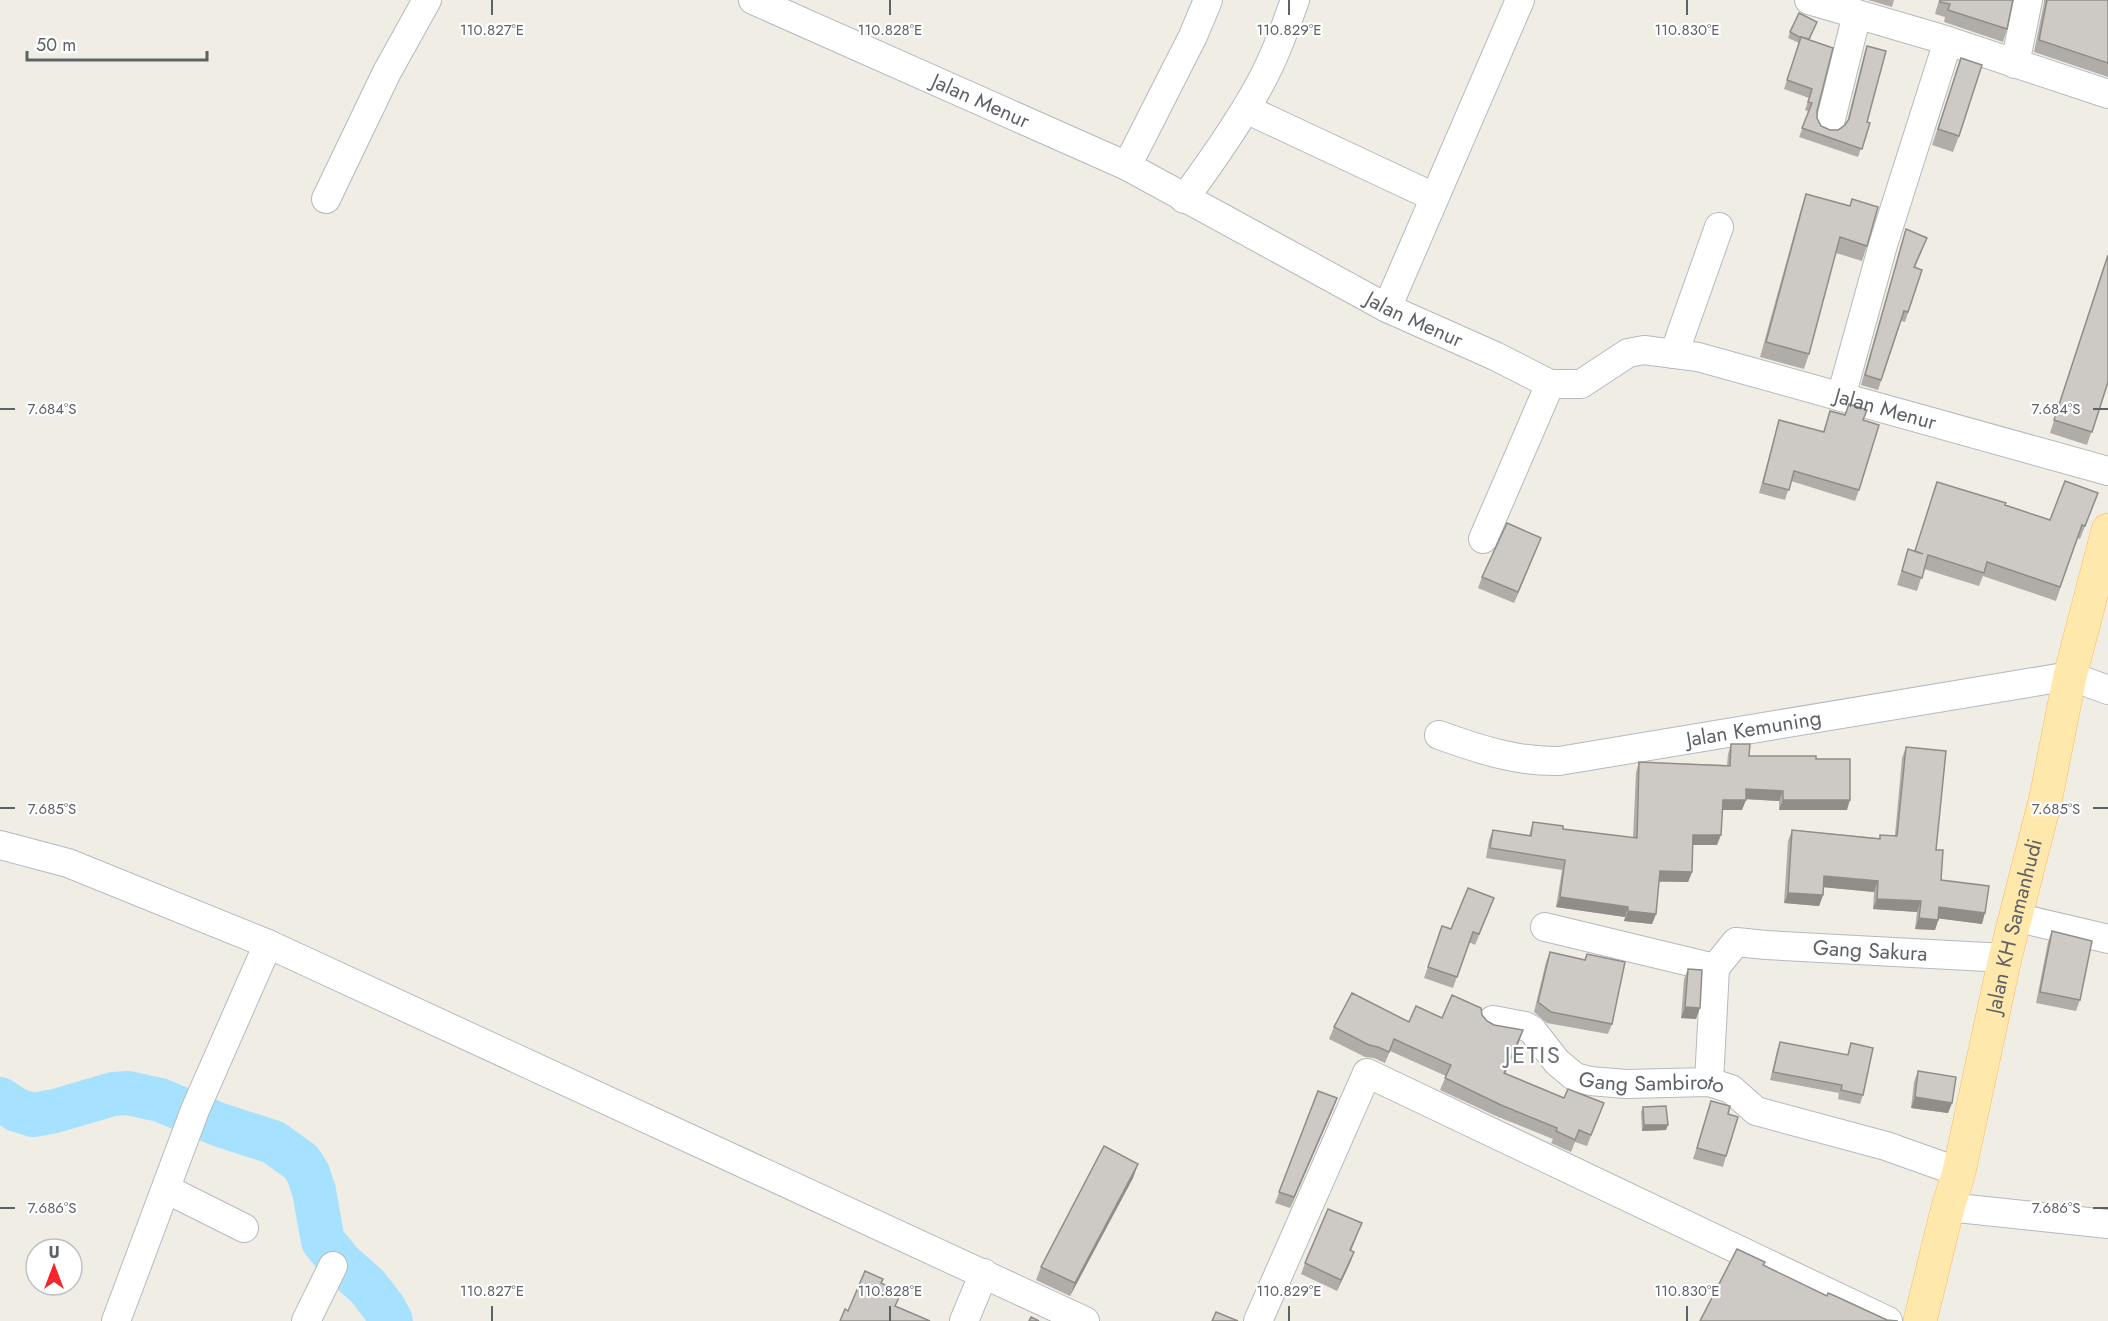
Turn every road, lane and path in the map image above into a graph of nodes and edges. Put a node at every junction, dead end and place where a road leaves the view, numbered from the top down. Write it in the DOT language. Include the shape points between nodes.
graph roads {
  1 [pos="427,0"];
  2 [pos="753,0"];
  3 [pos="1208,0"];
  4 [pos="1295,0"];
  5 [pos="1520,0"];
  6 [pos="2028,0"];
  7 [pos="1834,5"];
  8 [pos="1948,41"];
  9 [pos="2015,64"];
  10 [pos="2107,86"];
  11 [pos="1246,109"];
  12 [pos="1830,123"];
  13 [pos="1126,166"];
  14 [pos="1434,197"];
  15 [pos="327,199"];
  16 [pos="1184,199"];
  17 [pos="1719,226"];
  18 [pos="1387,308"];
  19 [pos="1674,354"];
  20 [pos="1550,384"];
  21 [pos="1841,398"];
  22 [pos="2108,471"];
  23 [pos="2107,534"];
  24 [pos="1483,539"];
  25 [pos="2070,676"];
  26 [pos="2108,690"];
  27 [pos="1439,735"];
  28 [pos="0,845"];
  29 [pos="2015,917"];
  30 [pos="1545,927"];
  31 [pos="2108,939"];
  32 [pos="268,944"];
  33 [pos="2005,958"];
  34 [pos="1715,968"];
  35 [pos="1493,1020"];
  36 [pos="1709,1082"];
  37 [pos="1959,1172"];
  38 [pos="166,1190"];
  39 [pos="1948,1207"];
  40 [pos="2108,1224"];
  41 [pos="244,1228"];
  42 [pos="333,1266"];
  43 [pos="984,1273"];
  44 [pos="1077,1319"];
  45 [pos="116,1321"];
  46 [pos="306,1321"];
  47 [pos="964,1321"];
  48 [pos="1258,1321"];
  49 [pos="1888,1321"];
  50 [pos="1920,1321"];
  1 -- 15 [label="street" via="387,72"];
  2 -- 13 [label="street, Jalan Menur"];
  3 -- 13 [label="street"];
  4 -- 11 [label="street" via="1275,54"];
  5 -- 14 [label="street"];
  6 -- 9 [label="street"];
  7 -- 8 [label="street"];
  7 -- 12 [label="street"];
  8 -- 9 [label="street"];
  8 -- 21 [label="street" via="1883,245"];
  9 -- 10 [label="street"];
  11 -- 14 [label="street"];
  11 -- 16 [label="street"];
  13 -- 16 [label="street, Jalan Menur"];
  14 -- 18 [label="street"];
  16 -- 18 [label="street, Jalan Menur"];
  17 -- 19 [label="street"];
  18 -- 20 [label="street, Jalan Menur"];
  19 -- 20 [label="street, Jalan Menur" via="1644,350 1628,353 1581,384"];
  19 -- 21 [label="street, Jalan Menur" via="1698,357"];
  20 -- 24 [label="street"];
  21 -- 22 [label="street, Jalan Menur"];
  23 -- 25 [label="main road, Jalan KH Samanhudi"];
  25 -- 26 [label="street"];
  25 -- 27 [label="street, Jalan Kemuning" via="1559,760 1541,761 1480,750"];
  25 -- 29 [label="main road, Jalan KH Samanhudi" via="2046,797"];
  28 -- 32 [label="street" via="68,863"];
  29 -- 31 [label="street"];
  29 -- 33 [label="main road, Jalan KH Samanhudi"];
  30 -- 34 [label="street"];
  32 -- 38 [label="street" via="212,1068"];
  32 -- 43 [label="street"];
  33 -- 34 [label="street, Gang Sakura" via="1736,942"];
  33 -- 37 [label="main road, Jalan KH Samanhudi"];
  34 -- 36 [label="street"];
  35 -- 36 [label="street, Gang Sambiroto" via="1532,1030 1557,1062 1575,1077 1626,1084"];
  36 -- 37 [label="street, Gang Sambiroto" via="1731,1089 1756,1111 1886,1146"];
  37 -- 39 [label="main road, Jalan KH Samanhudi"];
  38 -- 41 [label="street"];
  38 -- 45 [label="street"];
  39 -- 40 [label="street"];
  39 -- 50 [label="main road, Jalan KH Samanhudi"];
  42 -- 46 [label="street"];
  43 -- 44 [label="street"];
  43 -- 47 [label="street"];
  48 -- 49 [label="street" via="1367,1073"];
}
